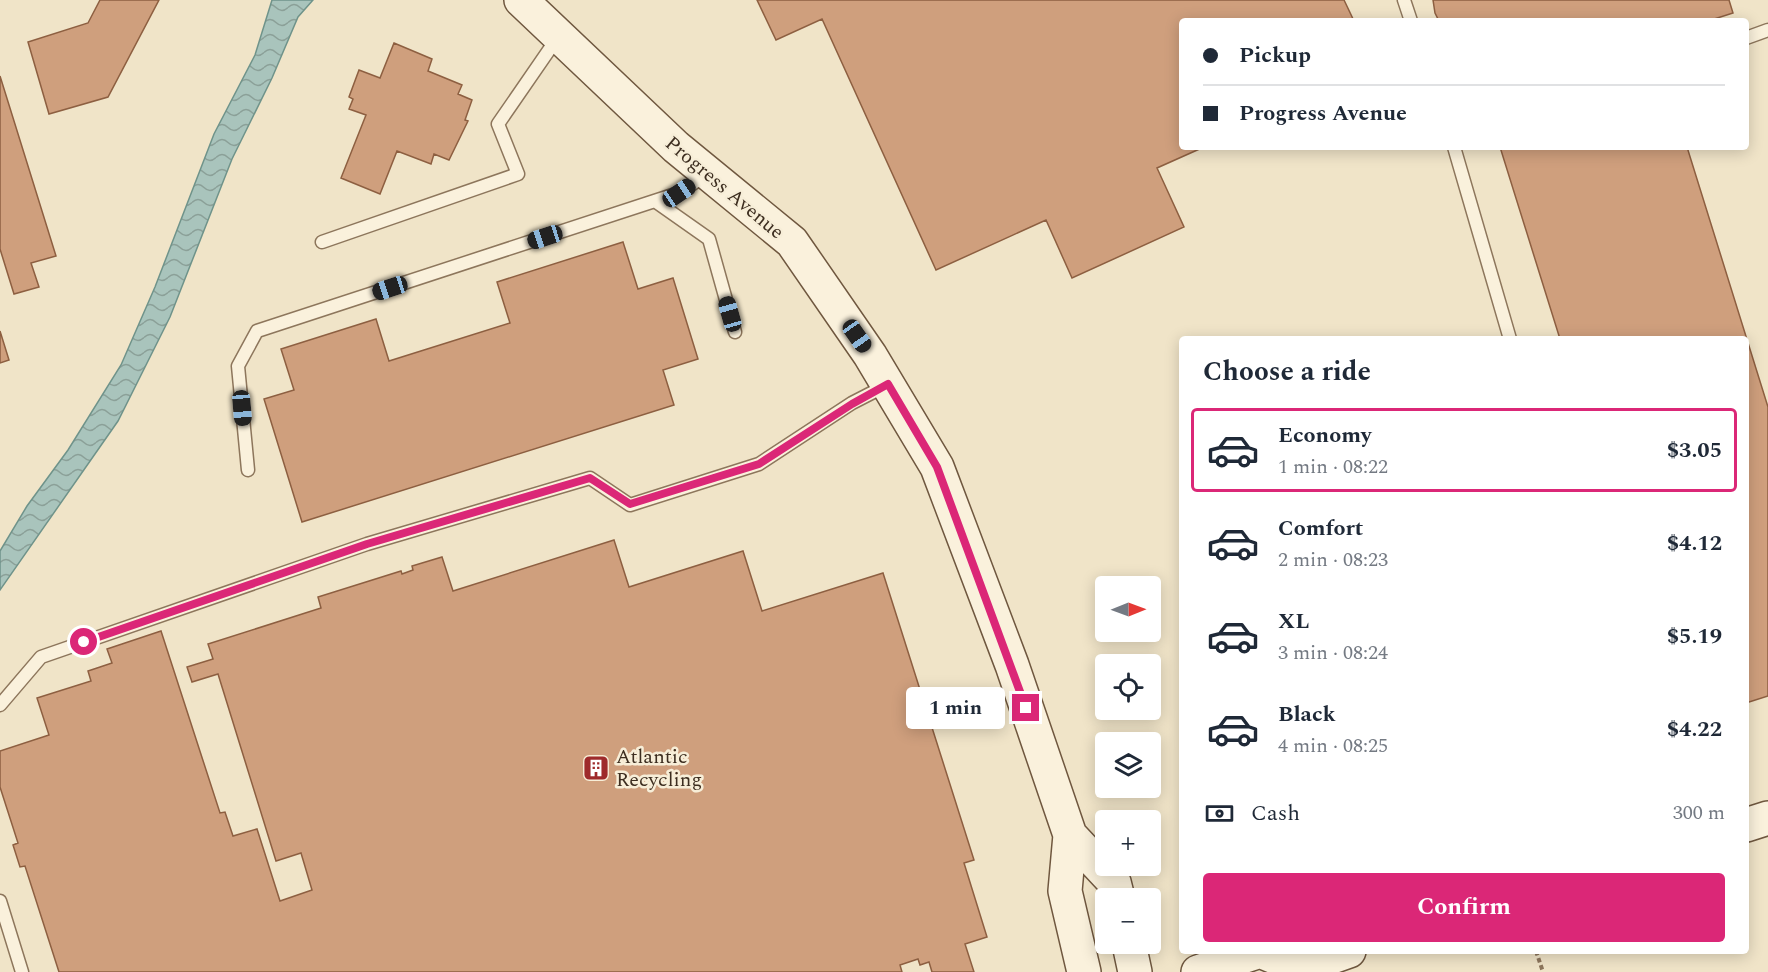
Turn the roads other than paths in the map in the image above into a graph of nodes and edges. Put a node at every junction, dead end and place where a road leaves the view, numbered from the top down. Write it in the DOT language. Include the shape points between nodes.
graph roads {
  1 [pos="521,0"];
  2 [pos="1404,0"];
  3 [pos="1410,18"];
  4 [pos="1768,30"];
  5 [pos="559,36"];
  6 [pos="1749,37"];
  7 [pos="1455,150"];
  8 [pos="708,174"];
  9 [pos="655,201"];
  10 [pos="322,242"];
  11 [pos="735,332"];
  12 [pos="1509,336"];
  13 [pos="888,384"];
  14 [pos="248,470"];
  15 [pos="0,705"];
  16 [pos="1768,818"];
  17 [pos="1749,824"];
  18 [pos="1070,835"];
  19 [pos="1116,888"];
  20 [pos="0,901"];
  21 [pos="1131,954"];
  22 [pos="1251,954"];
  23 [pos="1266,954"];
  24 [pos="1341,954"];
  25 [pos="1300,970"];
  26 [pos="22,972"];
  27 [pos="1084,972"];
  28 [pos="1135,972"];
  29 [pos="1198,972"];
  1 -- 5 [label="main road, Progress Avenue"];
  2 -- 3 [label="lane"];
  4 -- 6 [label="lane"];
  5 -- 8 [label="main road, Progress Avenue"];
  5 -- 10 [label="lane" via="498,124 518,174"];
  7 -- 12 [label="lane"];
  8 -- 9 [label="lane" via="679,193"];
  8 -- 13 [label="main road, Progress Avenue" via="792,242"];
  9 -- 11 [label="lane" via="709,239"];
  9 -- 14 [label="lane" via="257,331 238,366"];
  13 -- 15 [label="lane" via="759,464 630,504 590,478 367,544 41,657"];
  13 -- 18 [label="main road, Progress Avenue" via="937,467 1012,665"];
  16 -- 17 [label="main road"];
  18 -- 19 [label="main road, Progress Avenue"];
  18 -- 27 [label="main road, Progress Avenue" via="1065,891"];
  20 -- 26 [label="lane"];
  21 -- 28 [label="main road"];
  22 -- 29 [label="main road"];
  23 -- 25 [label="main road"];
  24 -- 25 [label="main road"];
}
